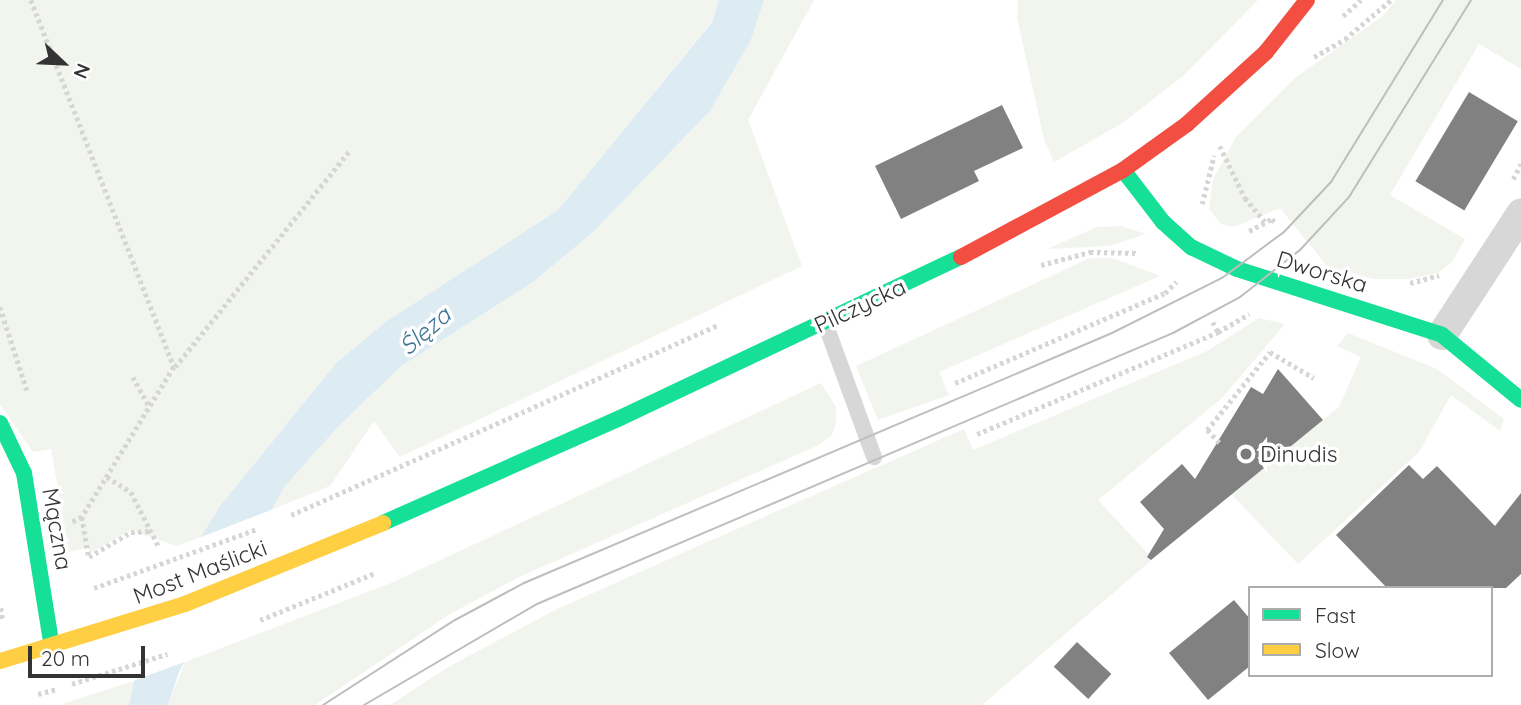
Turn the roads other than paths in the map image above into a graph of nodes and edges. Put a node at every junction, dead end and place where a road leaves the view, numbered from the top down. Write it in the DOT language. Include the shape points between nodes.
graph roads {
  1 [pos="1307,0"];
  2 [pos="1123,170"];
  3 [pos="1521,214"];
  4 [pos="825,323"];
  5 [pos="1442,335"];
  6 [pos="1521,400"];
  7 [pos="0,423"];
  8 [pos="874,457"];
  9 [pos="360,533"];
  10 [pos="52,648"];
  11 [pos="0,661"];
  1 -- 2 [label="street, Pilczycka" via="1236,82"];
  2 -- 4 [label="street, Pilczycka" via="1016,231"];
  2 -- 5 [label="street, Dworska" via="1176,237 1213,258"];
  3 -- 5 [label="street"];
  4 -- 8 [label="lane"];
  4 -- 9 [label="street, Pilczycka"];
  5 -- 6 [label="street, Dworska"];
  7 -- 10 [label="street, Mączna" via="24,473"];
  9 -- 10 [label="street, Most Maślicki" via="242,583"];
  10 -- 11 [label="street"];
}
